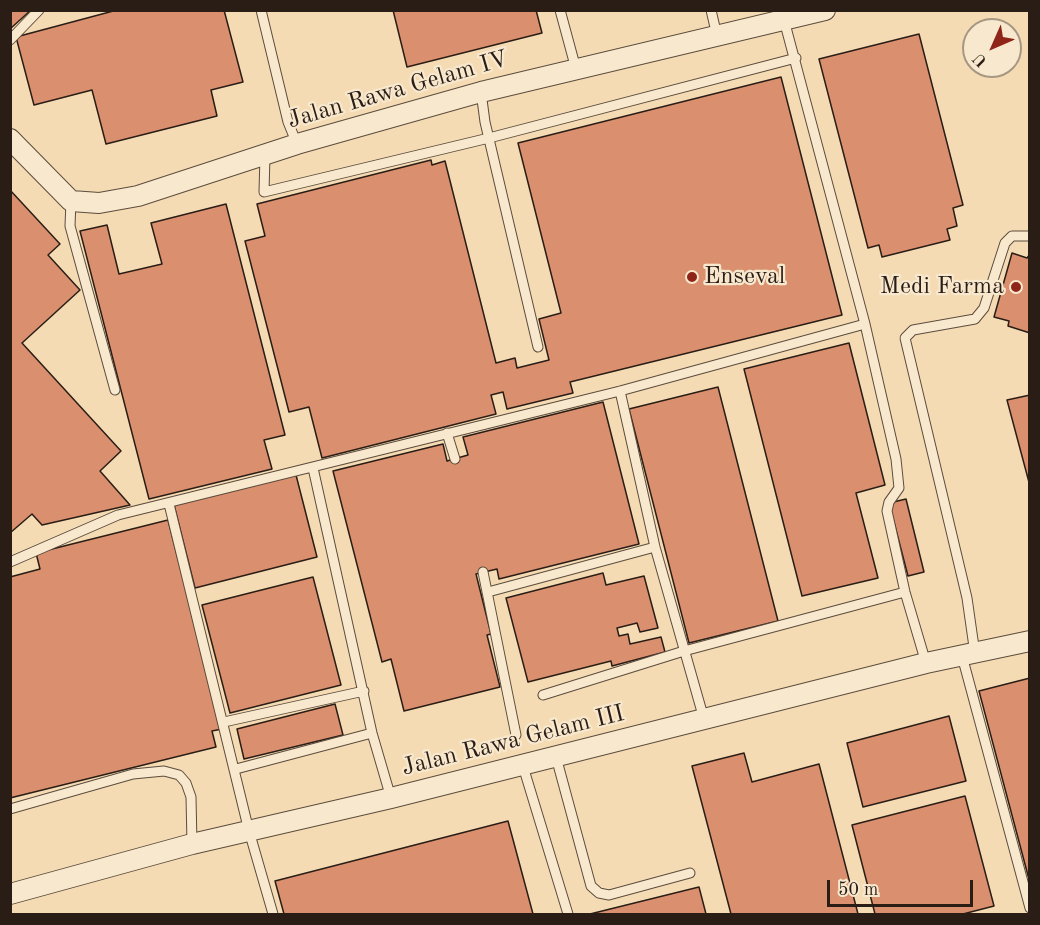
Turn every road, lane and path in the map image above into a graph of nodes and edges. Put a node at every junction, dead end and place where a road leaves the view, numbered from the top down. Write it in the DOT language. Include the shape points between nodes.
graph roads {
  1 [pos="39,10"];
  2 [pos="261,10"];
  3 [pos="560,10"];
  4 [pos="711,10"];
  5 [pos="825,10"];
  6 [pos="784,20"];
  7 [pos="717,36"];
  8 [pos="10,40"];
  9 [pos="796,58"];
  10 [pos="576,69"];
  11 [pos="481,92"];
  12 [pos="489,138"];
  13 [pos="10,139"];
  14 [pos="297,144"];
  15 [pos="265,155"];
  16 [pos="71,201"];
  17 [pos="1029,236"];
  18 [pos="865,324"];
  19 [pos="538,347"];
  20 [pos="115,390"];
  21 [pos="620,391"];
  22 [pos="447,434"];
  23 [pos="455,459"];
  24 [pos="313,468"];
  25 [pos="169,504"];
  26 [pos="655,547"];
  27 [pos="10,562"];
  28 [pos="483,572"];
  29 [pos="488,592"];
  30 [pos="905,592"];
  31 [pos="1029,641"];
  32 [pos="684,651"];
  33 [pos="968,655"];
  34 [pos="926,663"];
  35 [pos="364,691"];
  36 [pos="543,695"];
  37 [pos="704,719"];
  38 [pos="224,722"];
  39 [pos="372,733"];
  40 [pos="516,735"];
  41 [pos="556,757"];
  42 [pos="522,764"];
  43 [pos="236,769"];
  44 [pos="391,798"];
  45 [pos="10,808"];
  46 [pos="249,831"];
  47 [pos="192,844"];
  48 [pos="690,873"];
  49 [pos="10,894"];
  50 [pos="1029,908"];
  51 [pos="273,915"];
  52 [pos="568,915"];
  1 -- 8 [label="lane"];
  2 -- 14 [label="lane"];
  3 -- 10 [label="lane"];
  4 -- 7 [label="lane"];
  5 -- 6 [label="street, Jalan Rawa Gelam IV"];
  6 -- 7 [label="street, Jalan Rawa Gelam IV"];
  6 -- 9 [label="lane"];
  7 -- 10 [label="street, Jalan Rawa Gelam IV"];
  9 -- 12 [label="lane"];
  9 -- 18 [label="lane"];
  10 -- 11 [label="street, Jalan Rawa Gelam IV"];
  11 -- 12 [label="lane"];
  11 -- 14 [label="street, Jalan Rawa Gelam IV"];
  12 -- 15 [label="lane" via="264,192"];
  12 -- 19 [label="lane"];
  13 -- 16 [label="street"];
  14 -- 15 [label="street, Jalan Rawa Gelam IV"];
  15 -- 16 [label="street, Jalan Rawa Gelam IV" via="138,196 99,204"];
  16 -- 20 [label="lane" via="70,226"];
  17 -- 33 [label="lane" via="1012,236 1005,243 984,308 975,319 913,330 905,338 967,598"];
  18 -- 21 [label="lane"];
  18 -- 30 [label="lane" via="900,481 887,511"];
  21 -- 22 [label="lane"];
  21 -- 26 [label="lane"];
  22 -- 23 [label="lane"];
  22 -- 24 [label="lane"];
  24 -- 25 [label="lane"];
  24 -- 35 [label="lane"];
  25 -- 27 [label="lane" via="118,515"];
  25 -- 38 [label="lane"];
  26 -- 29 [label="lane"];
  26 -- 32 [label="lane"];
  28 -- 29 [label="lane"];
  29 -- 40 [label="lane"];
  30 -- 32 [label="lane"];
  30 -- 34 [label="lane"];
  31 -- 33 [label="street, Jalan Rawa Gelam III"];
  32 -- 36 [label="lane"];
  32 -- 37 [label="lane"];
  33 -- 34 [label="street, Jalan Rawa Gelam III"];
  33 -- 50 [label="lane"];
  34 -- 37 [label="street, Jalan Rawa Gelam III"];
  35 -- 38 [label="lane"];
  35 -- 39 [label="lane"];
  37 -- 41 [label="street, Jalan Rawa Gelam III"];
  38 -- 43 [label="lane"];
  39 -- 43 [label="lane"];
  39 -- 44 [label="lane"];
  41 -- 42 [label="street, Jalan Rawa Gelam III"];
  41 -- 48 [label="lane" via="591,886 599,893 609,895"];
  42 -- 44 [label="street, Jalan Rawa Gelam III"];
  42 -- 52 [label="lane"];
  43 -- 46 [label="lane"];
  44 -- 46 [label="street, Jalan Rawa Gelam III"];
  45 -- 47 [label="lane" via="134,774 164,771 179,775 186,783 191,797"];
  46 -- 47 [label="street, Jalan Rawa Gelam III"];
  46 -- 51 [label="lane"];
  47 -- 49 [label="street, Jalan Rawa Gelam III"];
}
